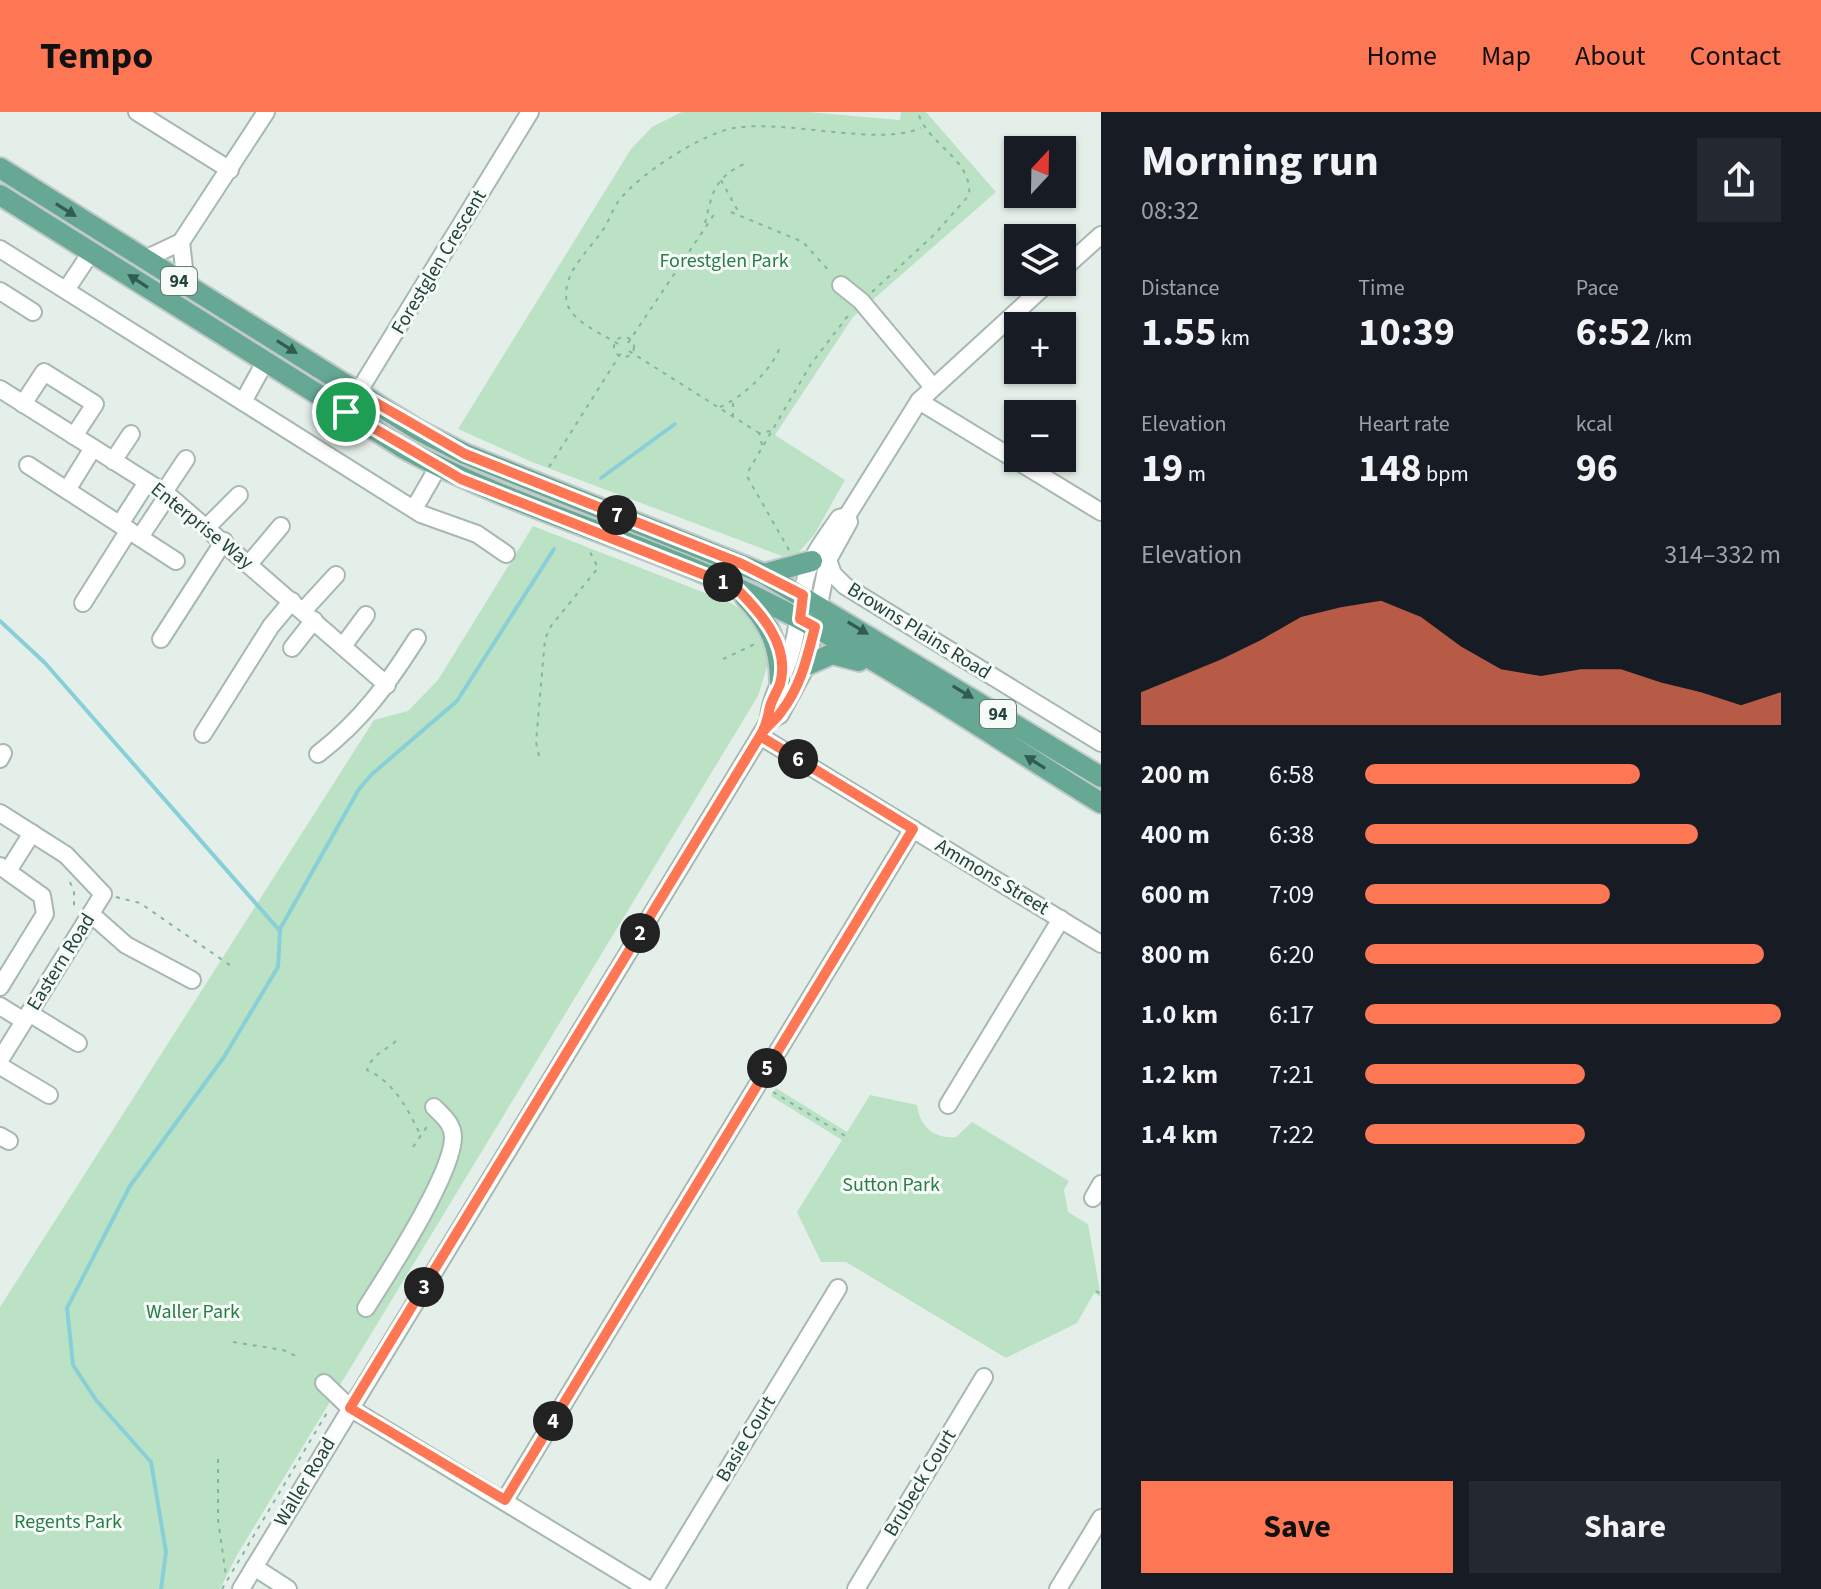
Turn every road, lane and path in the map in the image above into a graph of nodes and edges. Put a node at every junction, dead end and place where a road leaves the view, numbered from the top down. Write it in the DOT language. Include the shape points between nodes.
graph roads {
  1 [pos="137,112"];
  2 [pos="266,112"];
  3 [pos="530,112"];
  4 [pos="918,112"];
  5 [pos="922,128"];
  6 [pos="746,163"];
  7 [pos="0,168"];
  8 [pos="230,170"];
  9 [pos="720,179"];
  10 [pos="0,195"];
  11 [pos="717,210"];
  12 [pos="731,212"];
  13 [pos="739,213"];
  14 [pos="705,224"];
  15 [pos="1101,235"];
  16 [pos="181,242"];
  17 [pos="0,249"];
  18 [pos="92,251"];
  19 [pos="1076,257"];
  20 [pos="145,259"];
  21 [pos="186,285"];
  22 [pos="841,285"];
  23 [pos="66,290"];
  24 [pos="0,291"];
  25 [pos="1034,296"];
  26 [pos="861,301"];
  27 [pos="33,312"];
  28 [pos="629,341"];
  29 [pos="617,343"];
  30 [pos="780,347"];
  31 [pos="630,351"];
  32 [pos="620,355"];
  33 [pos="265,362"];
  34 [pos="933,387"];
  35 [pos="0,389"];
  36 [pos="359,393"];
  37 [pos="733,401"];
  38 [pos="919,401"];
  39 [pos="243,402"];
  40 [pos="23,404"];
  41 [pos="717,408"];
  42 [pos="346,412"];
  43 [pos="733,417"];
  44 [pos="772,431"];
  45 [pos="759,433"];
  46 [pos="131,434"];
  47 [pos="74,436"];
  48 [pos="763,446"];
  49 [pos="93,448"];
  50 [pos="186,459"];
  51 [pos="113,461"];
  52 [pos="28,465"];
  53 [pos="438,467"];
  54 [pos="548,470"];
  55 [pos="147,482"];
  56 [pos="67,490"];
  57 [pos="166,494"];
  58 [pos="239,495"];
  59 [pos="414,509"];
  60 [pos="1101,512"];
  61 [pos="281,526"];
  62 [pos="207,527"];
  63 [pos="130,530"];
  64 [pos="224,541"];
  65 [pos="586,544"];
  66 [pos="506,554"];
  67 [pos="791,555"];
  68 [pos="820,560"];
  69 [pos="176,561"];
  70 [pos="249,564"];
  71 [pos="764,574"];
  72 [pos="336,575"];
  73 [pos="735,587"];
  74 [pos="811,600"];
  75 [pos="83,603"];
  76 [pos="303,611"];
  77 [pos="366,615"];
  78 [pos="808,623"];
  79 [pos="417,638"];
  80 [pos="161,639"];
  81 [pos="343,646"];
  82 [pos="748,647"];
  83 [pos="292,648"];
  84 [pos="723,659"];
  85 [pos="807,665"];
  86 [pos="882,668"];
  87 [pos="780,682"];
  88 [pos="387,685"];
  89 [pos="769,721"];
  90 [pos="203,734"];
  91 [pos="760,736"];
  92 [pos="1101,743"];
  93 [pos="318,754"];
  94 [pos="539,756"];
  95 [pos="1101,777"];
  96 [pos="1101,803"];
  97 [pos="0,813"];
  98 [pos="913,829"];
  99 [pos="32,833"];
  100 [pos="4,869"];
  101 [pos="103,894"];
  102 [pos="91,914"];
  103 [pos="1061,919"];
  104 [pos="1101,944"];
  105 [pos="234,968"];
  106 [pos="192,980"];
  107 [pos="0,987"];
  108 [pos="0,1006"];
  109 [pos="27,1017"];
  110 [pos="396,1041"];
  111 [pos="78,1043"];
  112 [pos="0,1063"];
  113 [pos="758,1083"];
  114 [pos="49,1095"];
  115 [pos="948,1105"];
  116 [pos="437,1110"];
  117 [pos="420,1134"];
  118 [pos="847,1137"];
  119 [pos="413,1147"];
  120 [pos="838,1288"];
  121 [pos="1096,1291"];
  122 [pos="1101,1294"];
  123 [pos="366,1308"];
  124 [pos="233,1342"];
  125 [pos="300,1358"];
  126 [pos="984,1377"];
  127 [pos="324,1383"];
  128 [pos="337,1396"];
  129 [pos="350,1408"];
  130 [pos="218,1459"];
  131 [pos="505,1500"];
  132 [pos="1101,1518"];
  133 [pos="254,1567"];
  134 [pos="227,1577"];
  135 [pos="222,1589"];
  136 [pos="241,1589"];
  137 [pos="288,1589"];
  138 [pos="648,1589"];
  139 [pos="655,1589"];
  140 [pos="856,1589"];
  141 [pos="1058,1589"];
  1 -- 8 [label="street"];
  2 -- 8 [label="street"];
  3 -- 36 [label="street, Forestglen Crescent"];
  4 -- 5 [label="path"];
  5 -- 26 [label="path" via="965,174 969,195 935,234"];
  5 -- 29 [label="path" via="900,134 733,128 675,155 619,200 571,276 571,313"];
  6 -- 9 [label="path"];
  7 -- 20 [label="main road, Browns Plains Road / 94, one-way"];
  8 -- 16 [label="street"];
  9 -- 13 [label="path"];
  9 -- 14 [label="path"];
  10 -- 18 [label="main road, 94"];
  11 -- 14 [label="path"];
  12 -- 13 [label="path"];
  13 -- 22 [label="path" via="803,242"];
  14 -- 28 [label="path"];
  15 -- 19 [label="street"];
  16 -- 20 [label="street"];
  16 -- 21 [label="street"];
  17 -- 23 [label="street"];
  18 -- 23 [label="street"];
  33 -- 18 [label="main road, 94, one-way"];
  20 -- 21 [label="main road, Browns Plains Road / 94"];
  21 -- 36 [label="main road, Browns Plains Road / 94, one-way"];
  22 -- 26 [label="street"];
  23 -- 39 [label="street"];
  24 -- 27 [label="street"];
  25 -- 34 [label="street, Waller Road"];
  26 -- 34 [label="street"];
  26 -- 44 [label="path" via="811,364"];
  28 -- 29 [label="path" via="620,337"];
  28 -- 31 [label="path" via="634,345"];
  29 -- 32 [label="path" via="613,348"];
  30 -- 37 [label="path" via="775,361"];
  31 -- 32 [label="path" via="627,358"];
  31 -- 41 [label="path"];
  32 -- 54 [label="path"];
  33 -- 39 [label="street"];
  33 -- 42 [label="main road, 94"];
  34 -- 38 [label="street, Waller Road"];
  35 -- 40 [label="street, Enterprise Way"];
  36 -- 42 [label="street, Forestglen Crescent"];
  36 -- 71 [label="main road, Browns Plains Road / 94" via="465,454"];
  37 -- 41 [label="path"];
  37 -- 43 [label="path"];
  38 -- 60 [label="street"];
  38 -- 68 [label="street, Waller Road" via="847,516 839,518"];
  39 -- 59 [label="street"];
  40 -- 47 [label="street, Enterprise Way"];
  40 -- 47 [label="street" via="44,372 95,404"];
  41 -- 43 [label="path"];
  42 -- 53 [label="main road, 94"];
  43 -- 45 [label="path"];
  44 -- 45 [label="path"];
  44 -- 48 [label="path"];
  45 -- 48 [label="path"];
  46 -- 51 [label="street"];
  47 -- 49 [label="street, Enterprise Way"];
  48 -- 67 [label="path" via="748,478"];
  49 -- 51 [label="street, Enterprise Way"];
  49 -- 56 [label="street"];
  50 -- 57 [label="street"];
  51 -- 55 [label="street, Enterprise Way"];
  52 -- 56 [label="street"];
  53 -- 59 [label="street"];
  53 -- 73 [label="main road, 94"];
  55 -- 57 [label="street, Enterprise Way"];
  55 -- 63 [label="street"];
  56 -- 63 [label="street"];
  57 -- 62 [label="street, Enterprise Way"];
  57 -- 63 [label="street"];
  58 -- 62 [label="street"];
  59 -- 66 [label="street" via="477,534"];
  61 -- 70 [label="street"];
  62 -- 64 [label="street, Enterprise Way"];
  63 -- 69 [label="street"];
  63 -- 75 [label="street"];
  64 -- 70 [label="street, Enterprise Way"];
  64 -- 80 [label="street"];
  65 -- 94 [label="path" via="598,568 545,639"];
  68 -- 71 [label="main road"];
  68 -- 74 [label="street, Waller Road"];
  68 -- 92 [label="street, Browns Plains Road" via="857,594"];
  70 -- 76 [label="street, Enterprise Way"];
  71 -- 74 [label="main road, Browns Plains Road / 94"];
  72 -- 76 [label="street"];
  73 -- 78 [label="main road, 94"];
  73 -- 87 [label="main road" via="774,636"];
  74 -- 78 [label="street, Waller Road"];
  74 -- 95 [label="main road, Browns Plains Road / 94, one-way"];
  76 -- 81 [label="street, Enterprise Way"];
  76 -- 83 [label="street"];
  76 -- 90 [label="street" via="271,626"];
  77 -- 81 [label="street"];
  78 -- 85 [label="street, Waller Road"];
  78 -- 86 [label="main road, 94"];
  78 -- 87 [label="street, Waller Road"];
  79 -- 88 [label="street"];
  81 -- 88 [label="street, Enterprise Way"];
  82 -- 84 [label="path"];
  85 -- 86 [label="main road" via="832,654"];
  85 -- 89 [label="street, Waller Road" via="780,715"];
  96 -- 86 [label="main road, 94, one-way"];
  87 -- 89 [label="street, Waller Road"];
  88 -- 93 [label="street" via="352,728"];
  89 -- 91 [label="street, Waller Road"];
  91 -- 98 [label="street, Ammons Street"];
  91 -- 129 [label="street, Waller Road"];
  97 -- 99 [label="street, Eastern Road"];
  98 -- 103 [label="street, Ammons Street"];
  98 -- 113 [label="street"];
  99 -- 100 [label="street"];
  99 -- 101 [label="street, Eastern Road" via="66,855"];
  100 -- 107 [label="street" via="42,896 45,914"];
  101 -- 102 [label="street, Eastern Road"];
  101 -- 105 [label="path" via="140,903"];
  102 -- 106 [label="street" via="126,945"];
  102 -- 109 [label="street, Eastern Road"];
  103 -- 104 [label="street, Ammons Street"];
  103 -- 115 [label="street"];
  108 -- 109 [label="street"];
  109 -- 111 [label="street"];
  109 -- 112 [label="street, Eastern Road"];
  110 -- 117 [label="path" via="376,1054 367,1070 396,1094"];
  112 -- 114 [label="street"];
  113 -- 118 [label="path"];
  113 -- 131 [label="street"];
  116 -- 117 [label="path"];
  116 -- 123 [label="street" via="452,1129 453,1140 437,1186"];
  117 -- 119 [label="path"];
  120 -- 139 [label="street, Basie Court"];
  121 -- 122 [label="path"];
  124 -- 125 [label="path"];
  126 -- 140 [label="street, Brubeck Court"];
  127 -- 128 [label="street"];
  128 -- 129 [label="street"];
  128 -- 134 [label="path"];
  129 -- 131 [label="street"];
  129 -- 133 [label="street, Waller Road"];
  130 -- 134 [label="path" via="218,1520"];
  131 -- 138 [label="street"];
  132 -- 141 [label="street"];
  133 -- 136 [label="street, Waller Road"];
  133 -- 137 [label="street"];
  134 -- 135 [label="path"];
}
